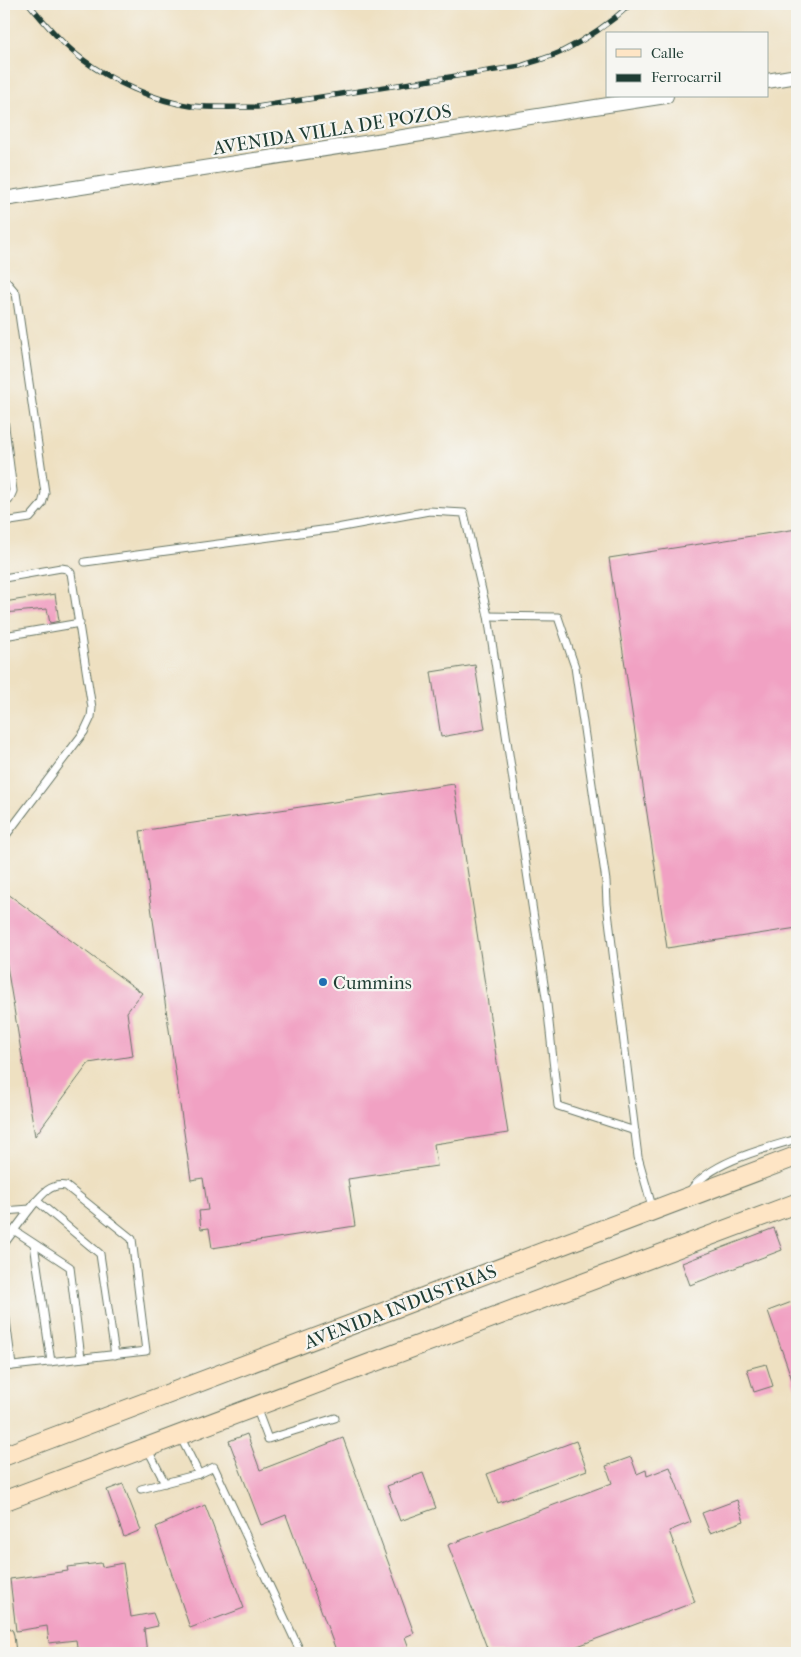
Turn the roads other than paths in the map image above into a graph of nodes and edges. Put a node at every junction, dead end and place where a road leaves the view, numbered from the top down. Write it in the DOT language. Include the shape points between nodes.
graph roads {
  1 [pos="797,76"];
  2 [pos="768,80"];
  3 [pos="653,98"];
  4 [pos="4,199"];
  5 [pos="4,280"];
  6 [pos="4,419"];
  7 [pos="4,502"];
  8 [pos="4,522"];
  9 [pos="85,562"];
  10 [pos="4,578"];
  11 [pos="488,616"];
  12 [pos="80,623"];
  13 [pos="4,636"];
  14 [pos="4,838"];
  15 [pos="635,1131"];
  16 [pos="797,1139"];
  17 [pos="797,1156"];
  18 [pos="683,1199"];
  19 [pos="37,1201"];
  20 [pos="797,1202"];
  21 [pos="30,1209"];
  22 [pos="653,1210"];
  23 [pos="4,1211"];
  24 [pos="15,1231"];
  25 [pos="4,1244"];
  26 [pos="34,1244"];
  27 [pos="4,1305"];
  28 [pos="114,1354"];
  29 [pos="81,1358"];
  30 [pos="51,1362"];
  31 [pos="12,1366"];
  32 [pos="4,1367"];
  33 [pos="256,1406"];
  34 [pos="335,1418"];
  35 [pos="179,1435"];
  36 [pos="147,1447"];
  37 [pos="4,1456"];
  38 [pos="199,1474"];
  39 [pos="164,1483"];
  40 [pos="141,1489"];
  41 [pos="4,1501"];
  42 [pos="4,1636"];
  43 [pos="6,1653"];
  44 [pos="301,1653"];
  1 -- 2 [label="street"];
  3 -- 4 [label="street, AVENIDA VILLA DE POZOS"];
  5 -- 8 [label="lane" via="16,292 46,493 42,504 30,518"];
  6 -- 7 [label="lane" via="14,491"];
  9 -- 11 [label="lane" via="337,528 429,511 464,513"];
  10 -- 12 [label="lane" via="67,569 74,581"];
  11 -- 15 [label="lane" via="547,1004 558,1106"];
  11 -- 15 [label="lane" via="558,617 576,667 606,881"];
  12 -- 13 [label="lane"];
  12 -- 14 [label="lane" via="91,717 84,732"];
  15 -- 22 [label="lane" via="638,1157"];
  16 -- 18 [label="lane" via="719,1166 704,1175"];
  17 -- 18 [label="main road, AVENIDA INDUSTRIAS"];
  18 -- 22 [label="main road, AVENIDA INDUSTRIAS"];
  19 -- 21 [label="lane"];
  19 -- 28 [label="lane" via="100,1254"];
  19 -- 28 [label="lane" via="49,1188 66,1186 132,1239 146,1351"];
  20 -- 33 [label="main road"];
  21 -- 23 [label="lane"];
  21 -- 24 [label="lane"];
  22 -- 37 [label="main road, AVENIDA INDUSTRIAS"];
  24 -- 25 [label="lane"];
  24 -- 26 [label="lane"];
  26 -- 29 [label="lane" via="70,1267"];
  26 -- 30 [label="lane"];
  27 -- 31 [label="lane"];
  28 -- 29 [label="lane"];
  29 -- 30 [label="lane"];
  30 -- 31 [label="lane"];
  31 -- 32 [label="lane"];
  33 -- 34 [label="lane" via="268,1440"];
  33 -- 35 [label="main road"];
  35 -- 36 [label="main road"];
  35 -- 38 [label="lane"];
  36 -- 39 [label="lane"];
  36 -- 41 [label="main road"];
  38 -- 39 [label="lane"];
  38 -- 44 [label="lane" via="214,1467"];
  39 -- 40 [label="lane"];
  42 -- 43 [label="main road"];
}
